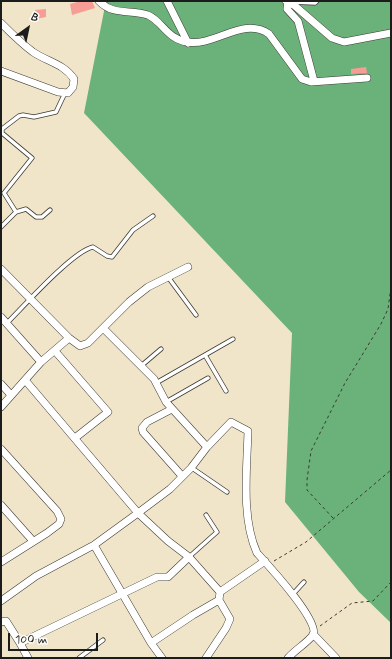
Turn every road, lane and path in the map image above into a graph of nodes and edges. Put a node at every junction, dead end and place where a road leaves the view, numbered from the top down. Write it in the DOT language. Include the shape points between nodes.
graph roads {
  1 [pos="99,1"];
  2 [pos="168,1"];
  3 [pos="287,1"];
  4 [pos="317,1"];
  5 [pos="1,22"];
  6 [pos="391,33"];
  7 [pos="188,43"];
  8 [pos="1,71"];
  9 [pos="367,78"];
  10 [pos="314,81"];
  11 [pos="65,93"];
  12 [pos="50,210"];
  13 [pos="16,212"];
  14 [pos="153,216"];
  15 [pos="1,227"];
  16 [pos="391,233"];
  17 [pos="391,238"];
  18 [pos="188,267"];
  19 [pos="1,269"];
  20 [pos="167,276"];
  21 [pos="391,287"];
  22 [pos="31,299"];
  23 [pos="391,308"];
  24 [pos="388,309"];
  25 [pos="196,315"];
  26 [pos="1,317"];
  27 [pos="7,323"];
  28 [pos="103,328"];
  29 [pos="68,338"];
  30 [pos="233,339"];
  31 [pos="161,349"];
  32 [pos="55,351"];
  33 [pos="205,355"];
  34 [pos="41,362"];
  35 [pos="141,366"];
  36 [pos="208,378"];
  37 [pos="25,380"];
  38 [pos="156,382"];
  39 [pos="1,384"];
  40 [pos="226,391"];
  41 [pos="11,396"];
  42 [pos="166,402"];
  43 [pos="1,407"];
  44 [pos="172,409"];
  45 [pos="75,438"];
  46 [pos="208,446"];
  47 [pos="1,449"];
  48 [pos="191,468"];
  49 [pos="391,470"];
  50 [pos="182,476"];
  51 [pos="227,492"];
  52 [pos="1,505"];
  53 [pos="138,513"];
  54 [pos="206,515"];
  55 [pos="334,518"];
  56 [pos="33,542"];
  57 [pos="94,545"];
  58 [pos="189,557"];
  59 [pos="1,561"];
  60 [pos="267,563"];
  61 [pos="304,582"];
  62 [pos="391,582"];
  63 [pos="220,592"];
  64 [pos="122,593"];
  65 [pos="292,594"];
  66 [pos="219,600"];
  67 [pos="1,601"];
  68 [pos="1,622"];
  69 [pos="314,632"];
  70 [pos="103,640"];
  71 [pos="20,643"];
  72 [pos="151,643"];
  73 [pos="28,658"];
  74 [pos="79,658"];
  75 [pos="162,658"];
  76 [pos="206,658"];
  77 [pos="288,658"];
  78 [pos="336,658"];
  1 -- 7 [label="street" via="108,8 147,15 173,38"];
  2 -- 7 [label="street"];
  3 -- 4 [label="lane" via="308,4"];
  3 -- 6 [label="street" via="332,38 344,42"];
  3 -- 10 [label="street" via="286,8 298,21"];
  5 -- 11 [label="street" via="35,53 69,71 74,79 73,87"];
  7 -- 10 [label="street" via="253,27 269,34 302,80"];
  8 -- 11 [label="street"];
  9 -- 10 [label="street"];
  11 -- 13 [label="lane" via="56,112 34,117 23,115 2,129 2,133 32,158 4,193"];
  12 -- 13 [label="lane" via="42,217 36,217 26,208"];
  13 -- 15 [label="lane"];
  14 -- 22 [label="lane" via="132,230 112,257 93,247 86,248"];
  16 -- 17 [label="path"];
  18 -- 20 [label="street"];
  19 -- 22 [label="street"];
  20 -- 25 [label="lane"];
  20 -- 28 [label="street" via="135,297"];
  21 -- 24 [label="path"];
  22 -- 27 [label="lane"];
  22 -- 29 [label="street"];
  23 -- 24 [label="path"];
  24 -- 55 [label="path" via="341,390 311,451 307,490"];
  26 -- 27 [label="street"];
  27 -- 34 [label="street"];
  28 -- 29 [label="street" via="88,343 80,346"];
  28 -- 35 [label="street"];
  29 -- 32 [label="street"];
  30 -- 33 [label="lane"];
  31 -- 35 [label="lane"];
  32 -- 34 [label="street"];
  32 -- 45 [label="street" via="108,412"];
  33 -- 38 [label="lane"];
  33 -- 40 [label="lane"];
  34 -- 37 [label="street"];
  35 -- 38 [label="street"];
  36 -- 42 [label="lane"];
  37 -- 41 [label="street"];
  37 -- 45 [label="street"];
  38 -- 42 [label="street"];
  39 -- 41 [label="street"];
  41 -- 43 [label="street"];
  42 -- 44 [label="street"];
  44 -- 46 [label="street"];
  44 -- 50 [label="street" via="146,422 142,428"];
  45 -- 53 [label="street"];
  46 -- 48 [label="street"];
  46 -- 60 [label="street" via="231,422 248,431 248,520 257,553"];
  47 -- 56 [label="street" via="57,511 61,519 59,524"];
  48 -- 50 [label="street"];
  48 -- 51 [label="lane"];
  49 -- 55 [label="path"];
  50 -- 53 [label="street" via="170,489"];
  52 -- 56 [label="street"];
  53 -- 57 [label="street"];
  53 -- 58 [label="street"];
  54 -- 58 [label="lane" via="218,532"];
  55 -- 60 [label="path" via="306,542"];
  56 -- 59 [label="street"];
  57 -- 64 [label="street"];
  57 -- 67 [label="street" via="36,576"];
  58 -- 63 [label="street"];
  58 -- 64 [label="street" via="168,577 156,577"];
  60 -- 63 [label="street"];
  60 -- 65 [label="street"];
  61 -- 65 [label="lane"];
  62 -- 69 [label="path" via="373,601 352,603"];
  63 -- 66 [label="street"];
  64 -- 71 [label="street"];
  64 -- 72 [label="street"];
  65 -- 69 [label="street" via="308,614"];
  66 -- 72 [label="street"];
  66 -- 76 [label="street" via="230,619"];
  68 -- 71 [label="street" via="6,621"];
  69 -- 77 [label="street"];
  69 -- 78 [label="street"];
  70 -- 74 [label="lane"];
  71 -- 73 [label="street"];
  72 -- 75 [label="street"];
}
